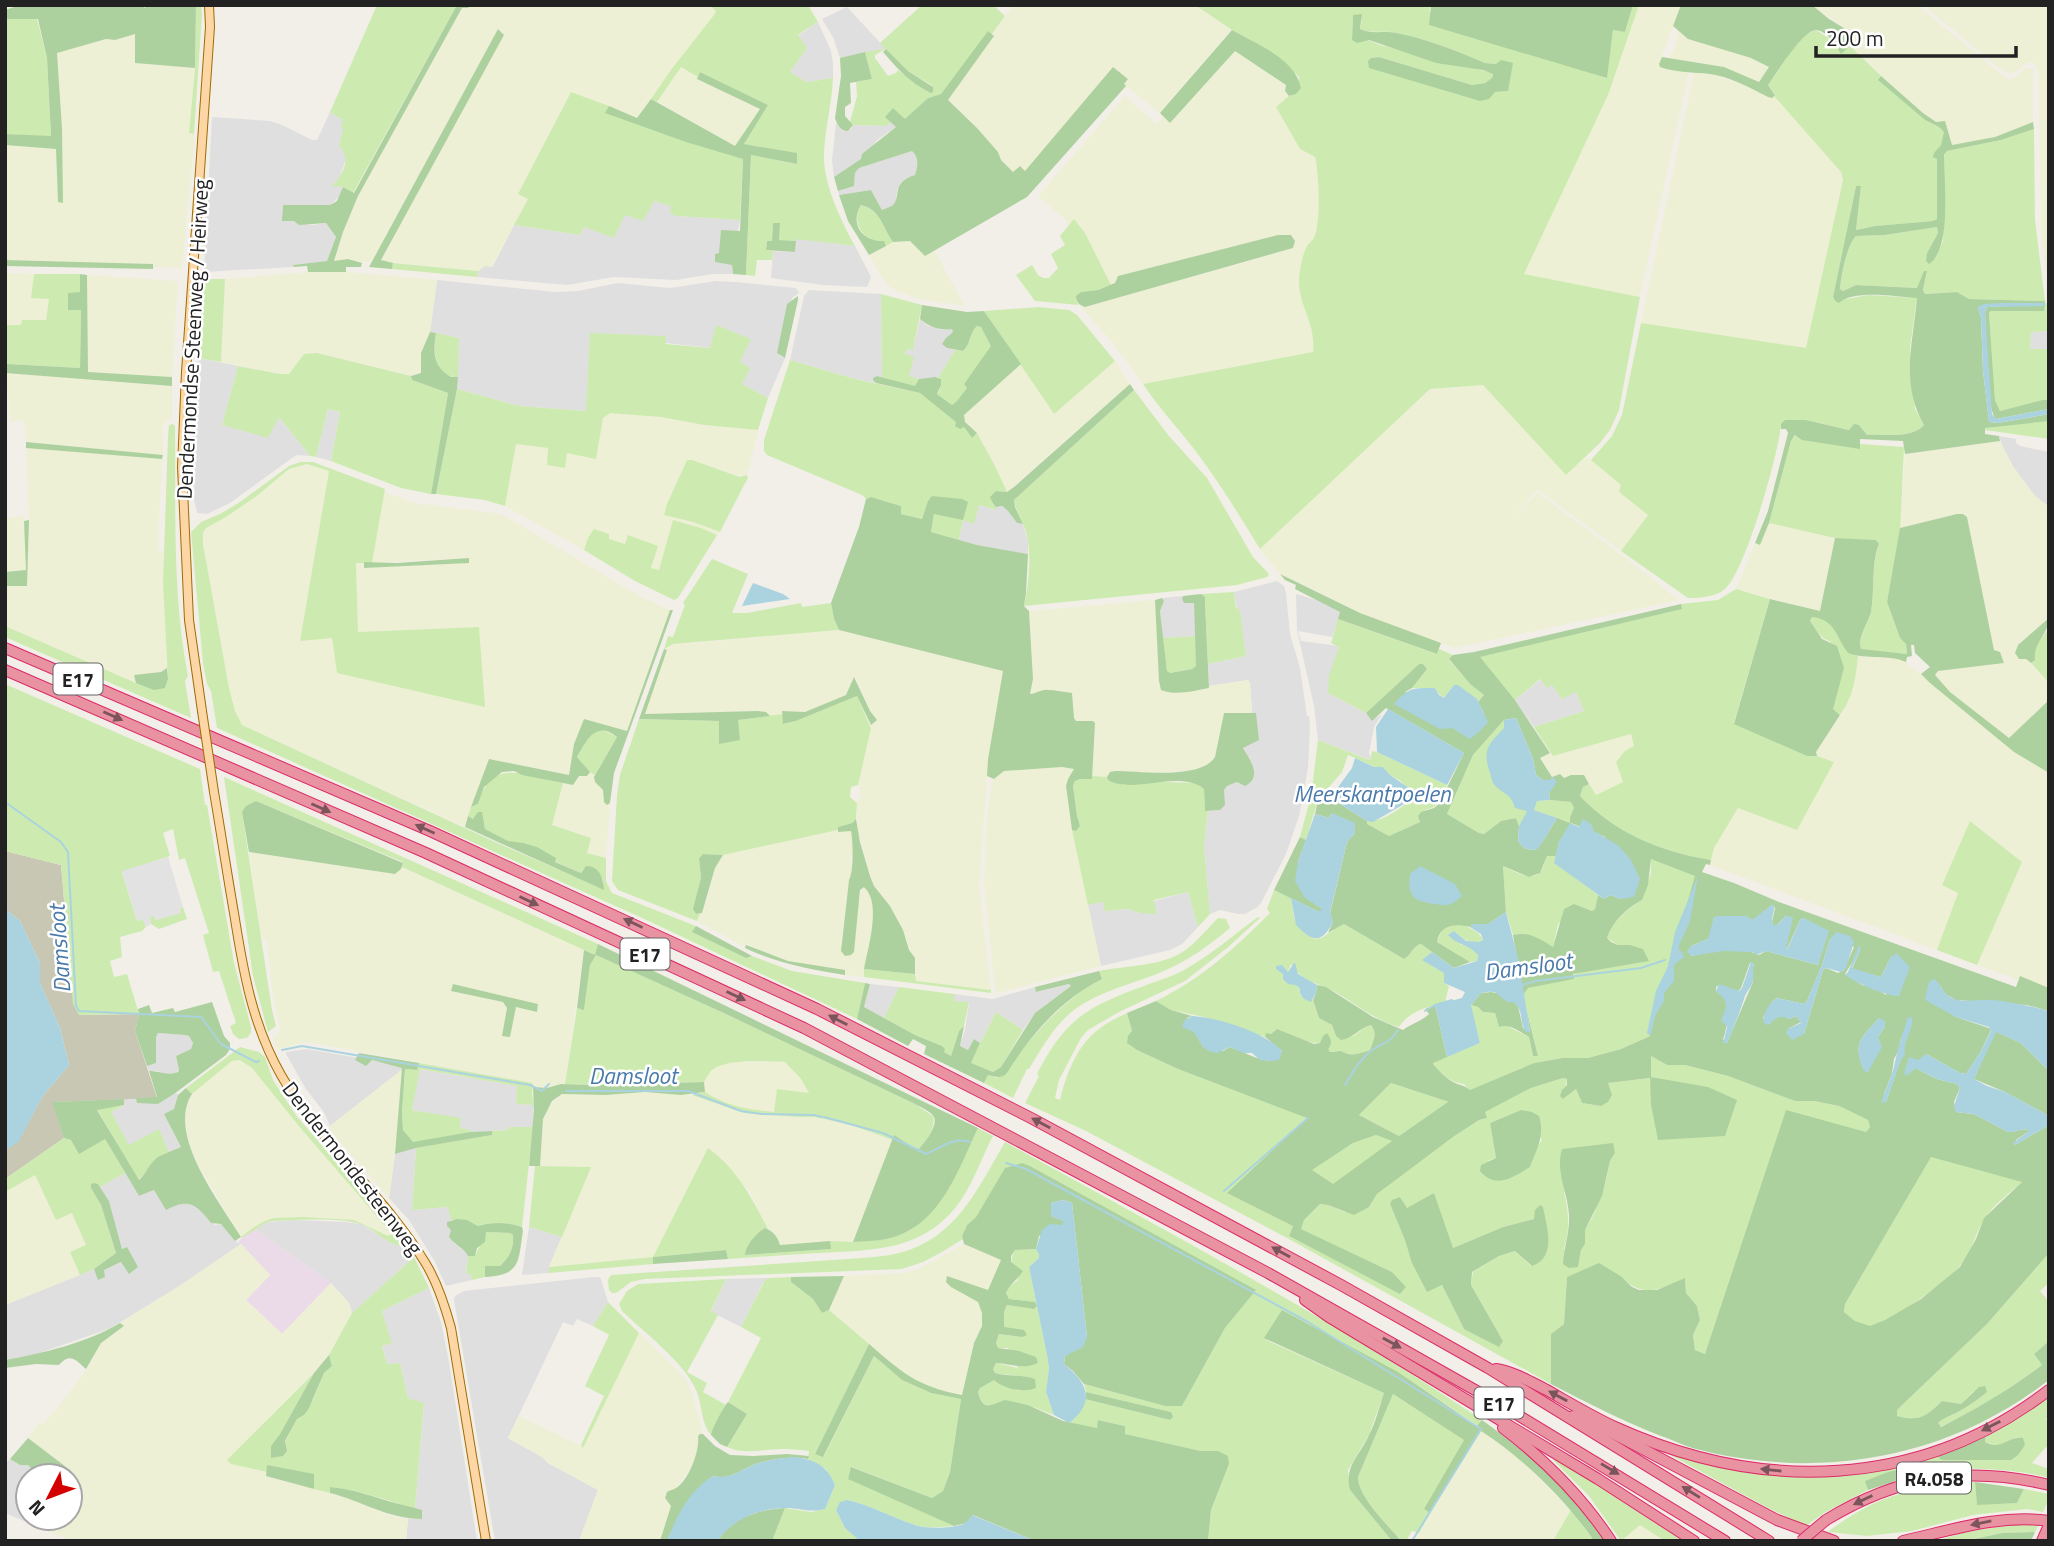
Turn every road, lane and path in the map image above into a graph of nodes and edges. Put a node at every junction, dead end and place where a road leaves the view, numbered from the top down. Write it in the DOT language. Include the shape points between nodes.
graph roads {
  1 [pos="209,5"];
  2 [pos="5,648"];
  3 [pos="5,670"];
  4 [pos="265,1044"];
  5 [pos="1268,1273"];
  6 [pos="1488,1368"];
  7 [pos="2049,1390"];
  8 [pos="1488,1413"];
  9 [pos="1564,1414"];
  10 [pos="2049,1485"];
  11 [pos="2049,1523"];
  12 [pos="485,1541"];
  13 [pos="1611,1541"];
  14 [pos="1695,1541"];
  15 [pos="1725,1541"];
  16 [pos="1769,1541"];
  17 [pos="1801,1541"];
  18 [pos="1834,1541"];
  19 [pos="1903,1541"];
  20 [pos="2042,1541"];
  1 -- 4 [label="main road, Dendermondse Steenweg / Heirweg, bridge" via="182,467 189,620 248,996"];
  6 -- 2 [label="highway, E17, one-way" via="1232,1225 817,1009 430,831"];
  3 -- 5 [label="highway, E17, one-way" via="426,853 804,1028"];
  4 -- 12 [label="main road, Dendermondesteenweg" via="293,1096 391,1214 441,1294 452,1328"];
  5 -- 8 [label="highway" via="1329,1317"];
  5 -- 15 [label="highway, E17, one-way" via="1498,1403"];
  7 -- 6 [label="highway, one-way" via="1994,1425 1917,1457 1861,1469 1796,1472 1721,1463 1669,1447 1614,1426 1515,1373"];
  6 -- 9 [label="highway, E17"];
  8 -- 13 [label="highway" via="1583,1502"];
  8 -- 14 [label="highway"];
  16 -- 9 [label="highway, E17, one-way"];
  9 -- 18 [label="highway" via="1586,1419 1777,1520"];
  10 -- 17 [label="highway, R4.058, one-way, bridge" via="1989,1475 1925,1479 1875,1494 1826,1520"];
  11 -- 19 [label="highway, one-way" via="1997,1520"];
  11 -- 20 [label="highway"];
}
